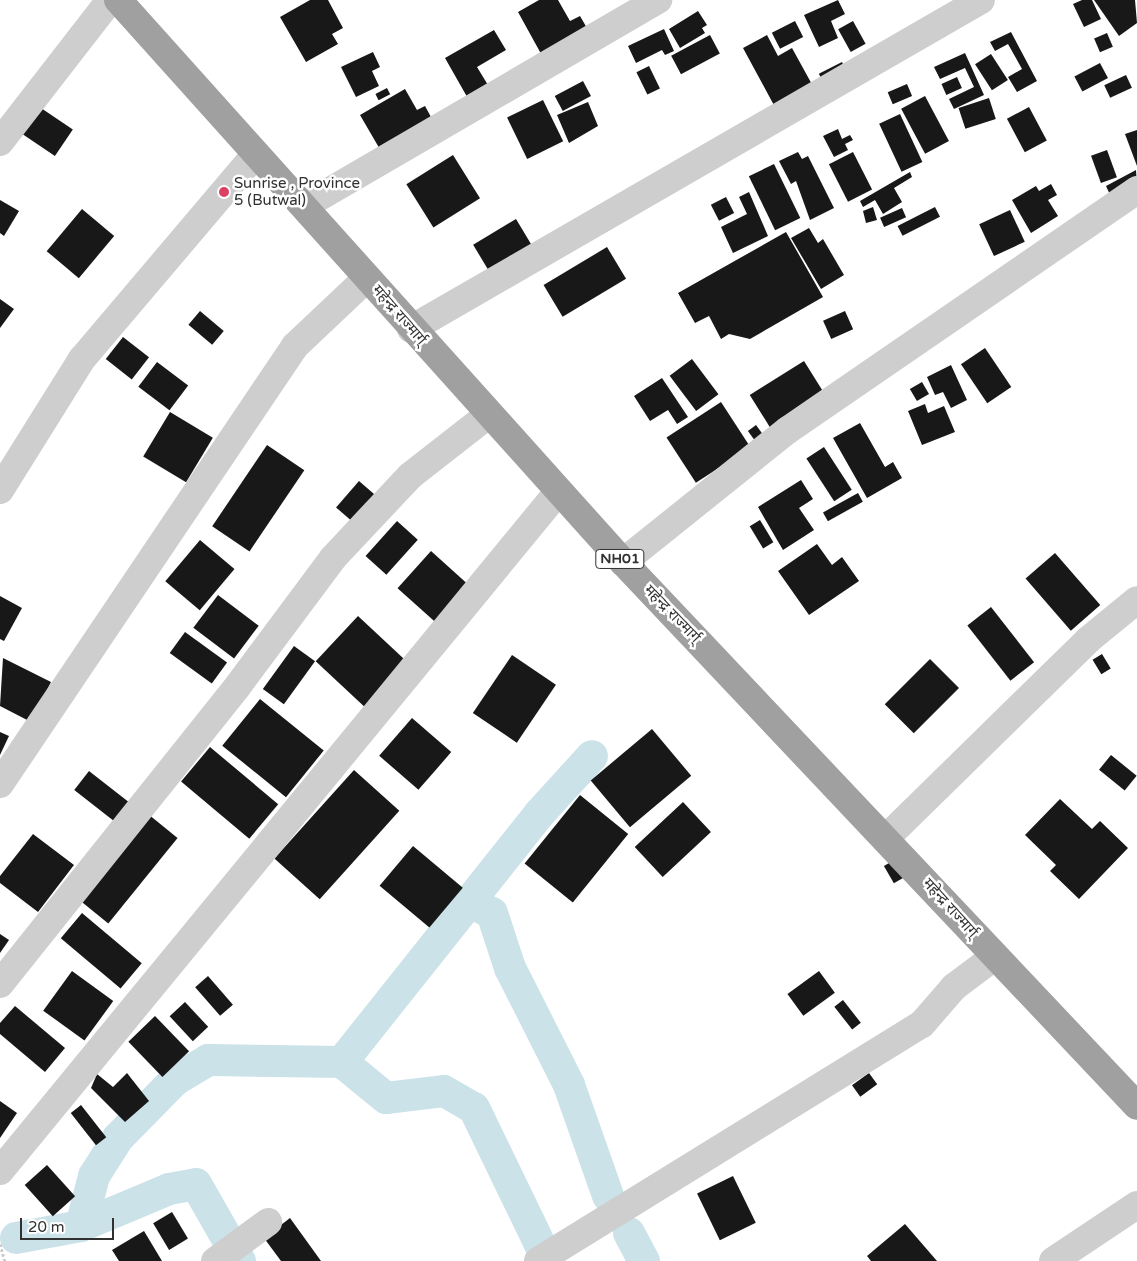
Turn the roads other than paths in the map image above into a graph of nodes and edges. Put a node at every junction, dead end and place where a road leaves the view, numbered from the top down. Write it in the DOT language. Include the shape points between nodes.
graph roads {
  1 [pos="110,0"];
  2 [pos="118,0"];
  3 [pos="658,0"];
  4 [pos="981,0"];
  5 [pos="0,142"];
  6 [pos="256,154"];
  7 [pos="1137,190"];
  8 [pos="304,206"];
  9 [pos="367,278"];
  10 [pos="411,328"];
  11 [pos="488,415"];
  12 [pos="0,490"];
  13 [pos="558,492"];
  14 [pos="623,562"];
  15 [pos="1137,600"];
  16 [pos="0,784"];
  17 [pos="887,837"];
  18 [pos="994,957"];
  19 [pos="0,984"];
  20 [pos="1137,1106"];
  21 [pos="0,1171"];
  22 [pos="1137,1205"];
  23 [pos="268,1222"];
  24 [pos="215,1261"];
  25 [pos="538,1261"];
  26 [pos="1053,1261"];
  1 -- 5 [label="street"];
  2 -- 6 [label="highway, महेन्द्र राज्मार्ग् / NH01"];
  3 -- 8 [label="street"];
  4 -- 10 [label="street"];
  6 -- 8 [label="highway, महेन्द्र राज्मार्ग् / NH01"];
  6 -- 12 [label="street" via="82,360"];
  7 -- 14 [label="street" via="788,430"];
  8 -- 9 [label="highway, महेन्द्र राज्मार्ग् / NH01"];
  9 -- 10 [label="highway, महेन्द्र राज्मार्ग् / NH01"];
  9 -- 16 [label="street" via="295,346"];
  10 -- 11 [label="highway, महेन्द्र राज्मार्ग् / NH01"];
  11 -- 13 [label="highway, महेन्द्र राज्मार्ग् / NH01"];
  11 -- 19 [label="street" via="410,476 333,558 231,695"];
  13 -- 14 [label="highway, महेन्द्र राज्मार्ग् / NH01"];
  13 -- 21 [label="street"];
  14 -- 17 [label="highway, महेन्द्र राज्मार्ग् / NH01"];
  15 -- 17 [label="street" via="1088,640"];
  17 -- 18 [label="highway, महेन्द्र राज्मार्ग् / NH01"];
  18 -- 20 [label="highway, महेन्द्र राज्मार्ग् / NH01"];
  18 -- 25 [label="street" via="954,986 922,1024"];
  22 -- 26 [label="street"];
  23 -- 24 [label="street"];
}
